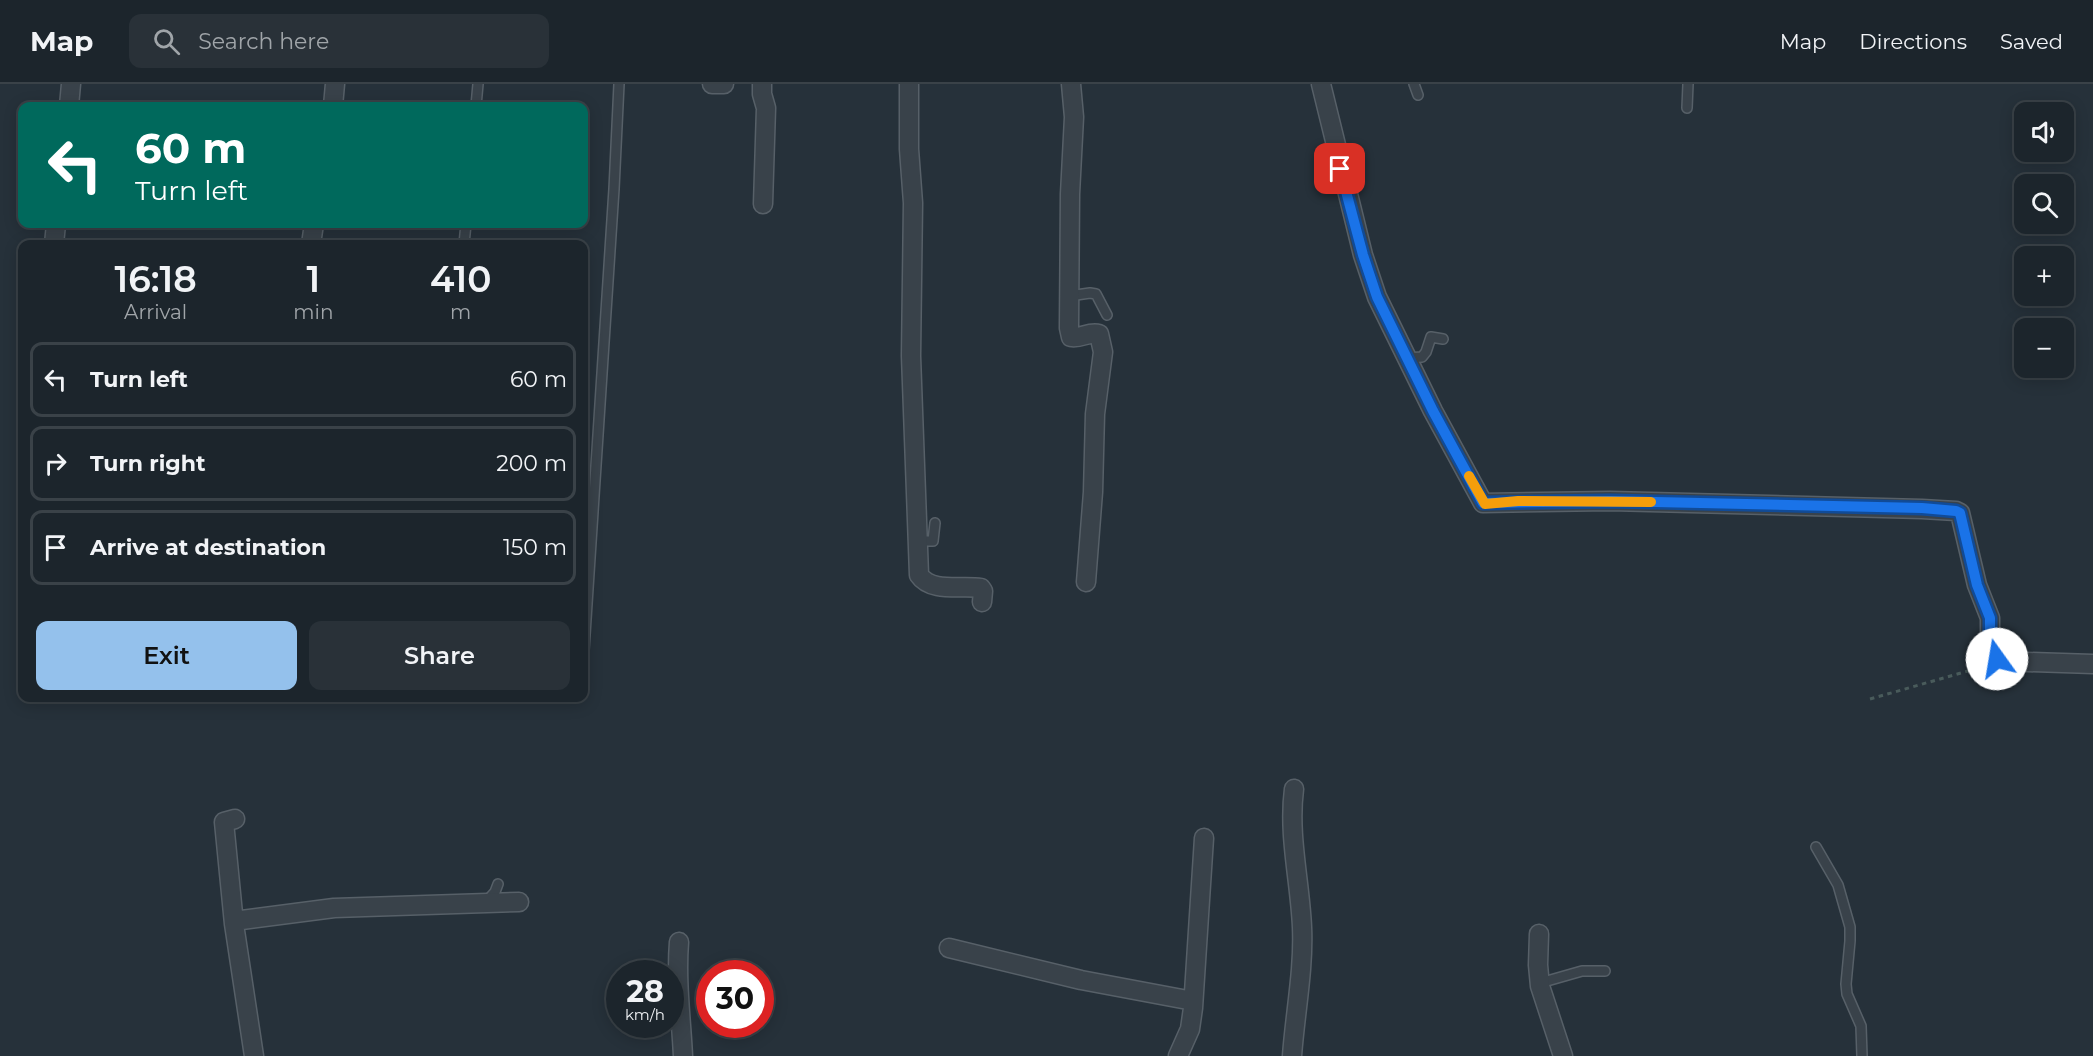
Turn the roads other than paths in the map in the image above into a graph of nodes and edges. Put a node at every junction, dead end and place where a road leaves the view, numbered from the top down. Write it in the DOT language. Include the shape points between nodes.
graph roads {
  1 [pos="71,84"];
  2 [pos="335,84"];
  3 [pos="478,84"];
  4 [pos="619,84"];
  5 [pos="712,84"];
  6 [pos="724,84"];
  7 [pos="762,84"];
  8 [pos="909,84"];
  9 [pos="1071,84"];
  10 [pos="1321,84"];
  11 [pos="1414,84"];
  12 [pos="1688,84"];
  13 [pos="1418,95"];
  14 [pos="69,102"];
  15 [pos="333,102"];
  16 [pos="476,102"];
  17 [pos="1687,108"];
  18 [pos="763,204"];
  19 [pos="1069,296"];
  20 [pos="1107,315"];
  21 [pos="1443,339"];
  22 [pos="1406,358"];
  23 [pos="935,523"];
  24 [pos="918,541"];
  25 [pos="1086,582"];
  26 [pos="588,589"];
  27 [pos="982,602"];
  28 [pos="2093,664"];
  29 [pos="1294,789"];
  30 [pos="235,819"];
  31 [pos="1204,838"];
  32 [pos="1816,847"];
  33 [pos="498,884"];
  34 [pos="519,902"];
  35 [pos="484,904"];
  36 [pos="234,921"];
  37 [pos="1539,934"];
  38 [pos="679,942"];
  39 [pos="949,948"];
  40 [pos="1605,971"];
  41 [pos="1540,983"];
  42 [pos="1193,1001"];
  43 [pos="254,1056"];
  44 [pos="683,1056"];
  45 [pos="1178,1056"];
  46 [pos="1292,1056"];
  47 [pos="1563,1056"];
  48 [pos="1862,1056"];
  1 -- 14 [label="street"];
  2 -- 15 [label="street"];
  3 -- 16 [label="lane"];
  4 -- 26 [label="lane"];
  5 -- 6 [label="street"];
  7 -- 18 [label="street" via="766,108"];
  8 -- 24 [label="street" via="914,203 911,356"];
  9 -- 19 [label="street" via="1074,117"];
  10 -- 22 [label="street" via="1363,255 1377,297"];
  11 -- 13 [label="lane"];
  12 -- 17 [label="lane"];
  19 -- 20 [label="lane" via="1096,294"];
  19 -- 25 [label="street" via="1070,336 1097,333 1103,352 1095,414"];
  21 -- 22 [label="lane" via="1431,337 1422,357"];
  22 -- 28 [label="street" via="1483,503 1610,501 1958,512 1990,618 1998,661"];
  23 -- 24 [label="lane" via="933,542"];
  24 -- 27 [label="street" via="921,579 936,586 981,588"];
  29 -- 46 [label="street" via="1292,820 1302,951"];
  30 -- 36 [label="street" via="224,822"];
  31 -- 42 [label="street"];
  32 -- 48 [label="lane" via="1838,885 1850,927 1846,984 1861,1026"];
  33 -- 35 [label="lane"];
  34 -- 35 [label="street"];
  35 -- 36 [label="street" via="334,908"];
  36 -- 43 [label="street"];
  37 -- 41 [label="street"];
  38 -- 44 [label="street" via="678,1000"];
  39 -- 42 [label="street" via="1081,980"];
  40 -- 41 [label="lane" via="1582,971"];
  41 -- 47 [label="street"];
  42 -- 45 [label="street" via="1190,1029"];
}
